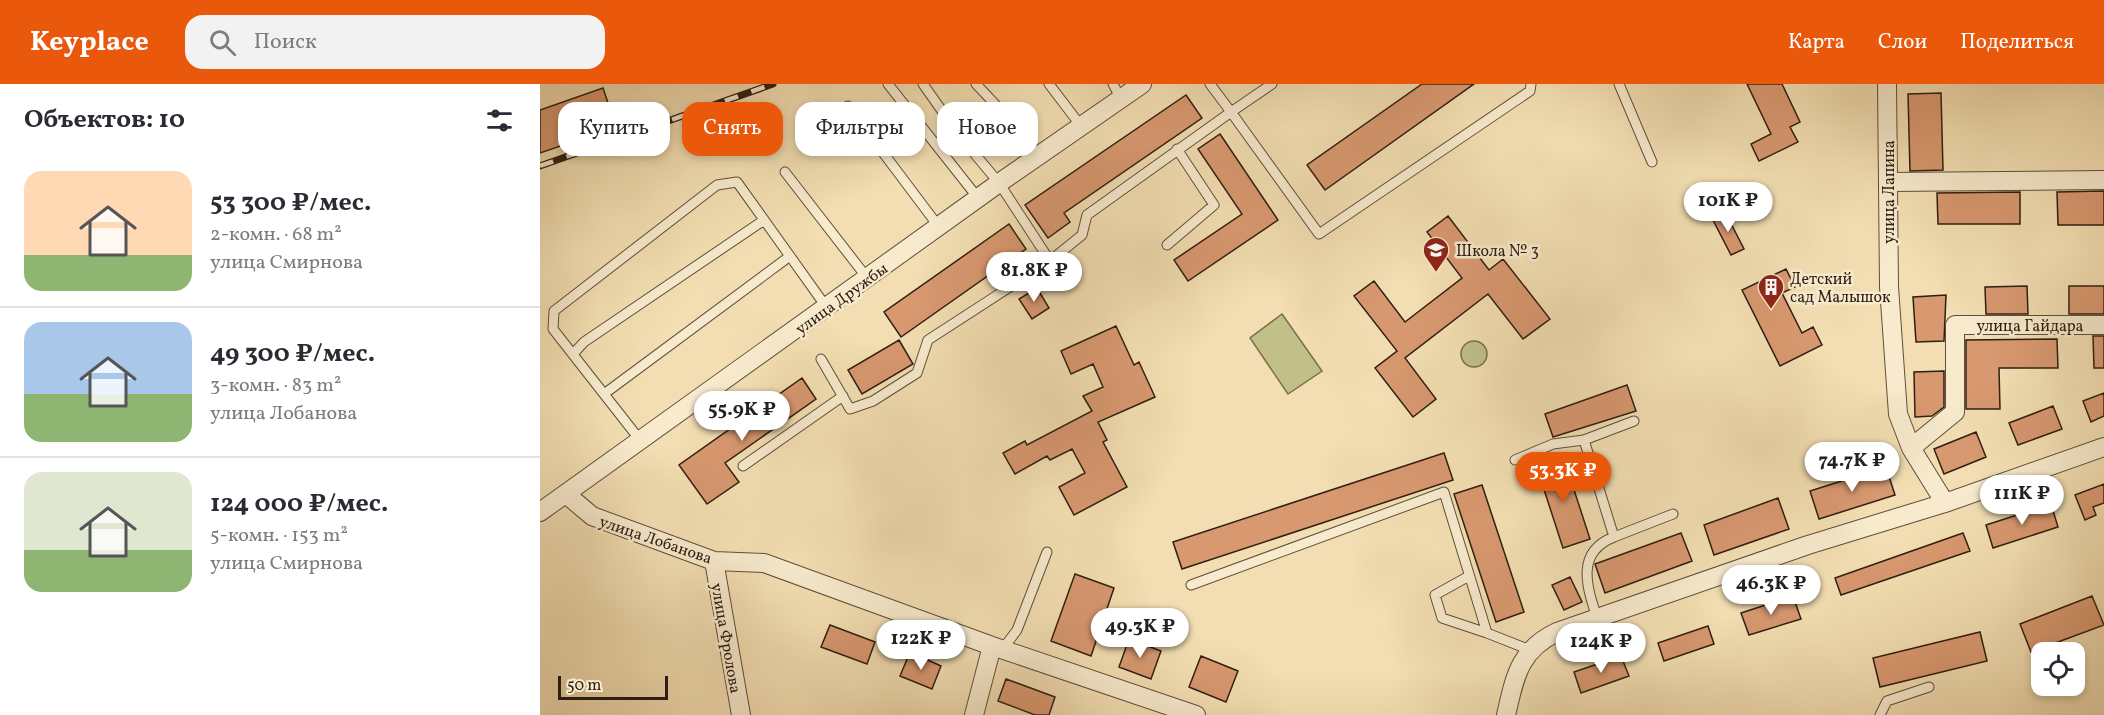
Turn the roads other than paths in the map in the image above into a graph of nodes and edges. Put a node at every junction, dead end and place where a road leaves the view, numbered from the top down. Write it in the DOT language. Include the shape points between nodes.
graph roads {
  1 [pos="888,84"];
  2 [pos="923,84"];
  3 [pos="976,84"];
  4 [pos="1049,84"];
  5 [pos="1142,84"];
  6 [pos="1210,84"];
  7 [pos="1272,84"];
  8 [pos="1531,84"];
  9 [pos="1620,84"];
  10 [pos="1887,84"];
  11 [pos="1117,92"];
  12 [pos="993,102"];
  13 [pos="1231,112"];
  14 [pos="1081,126"];
  15 [pos="1177,149"];
  16 [pos="1038,155"];
  17 [pos="886,156"];
  18 [pos="1037,156"];
  19 [pos="1652,162"];
  20 [pos="785,172"];
  21 [pos="2104,180"];
  22 [pos="1888,182"];
  23 [pos="999,183"];
  24 [pos="978,198"];
  25 [pos="764,220"];
  26 [pos="939,227"];
  27 [pos="1167,244"];
  28 [pos="790,256"];
  29 [pos="1050,261"];
  30 [pos="868,279"];
  31 [pos="827,308"];
  32 [pos="2104,325"];
  33 [pos="573,354"];
  34 [pos="821,359"];
  35 [pos="604,394"];
  36 [pos="843,396"];
  37 [pos="1634,421"];
  38 [pos="640,440"];
  39 [pos="1584,440"];
  40 [pos="2104,447"];
  41 [pos="1911,448"];
  42 [pos="1515,460"];
  43 [pos="743,466"];
  44 [pos="566,494"];
  45 [pos="1945,503"];
  46 [pos="540,512"];
  47 [pos="1673,514"];
  48 [pos="1614,537"];
  49 [pos="1047,552"];
  50 [pos="714,561"];
  51 [pos="1469,576"];
  52 [pos="1191,585"];
  53 [pos="1597,618"];
  54 [pos="1487,633"];
  55 [pos="997,648"];
  56 [pos="1530,650"];
  57 [pos="1929,687"];
  58 [pos="741,715"];
  59 [pos="974,715"];
  60 [pos="1196,715"];
  61 [pos="1506,715"];
  62 [pos="1880,715"];
  1 -- 24 [label="lane"];
  2 -- 23 [label="lane" via="958,135"];
  3 -- 12 [label="lane"];
  4 -- 14 [label="lane"];
  5 -- 11 [label="street, улица Дружбы"];
  6 -- 13 [label="lane"];
  7 -- 13 [label="lane"];
  8 -- 13 [label="lane" via="1530,91 1319,234"];
  9 -- 19 [label="lane"];
  10 -- 22 [label="street, улица Лапина"];
  11 -- 14 [label="street, улица Дружбы"];
  13 -- 15 [label="lane"];
  14 -- 16 [label="street, улица Дружбы"];
  15 -- 27 [label="lane" via="1214,205"];
  15 -- 29 [label="lane" via="1087,215 1082,236"];
  17 -- 26 [label="lane"];
  18 -- 23 [label="street, улица Дружбы"];
  20 -- 30 [label="lane"];
  21 -- 22 [label="street"];
  22 -- 41 [label="street, улица Лапина" via="1889,287 1898,414"];
  23 -- 24 [label="street, улица Дружбы"];
  23 -- 29 [label="lane"];
  24 -- 26 [label="street, улица Дружбы"];
  25 -- 28 [label="lane"];
  25 -- 33 [label="lane" via="584,342"];
  25 -- 33 [label="lane" via="737,182 717,185 554,311 553,329"];
  26 -- 30 [label="street, улица Дружбы"];
  28 -- 31 [label="lane"];
  28 -- 35 [label="lane"];
  29 -- 36 [label="lane" via="928,340 917,373 873,401 850,410"];
  30 -- 31 [label="street, улица Дружбы"];
  31 -- 38 [label="street, улица Дружбы"];
  32 -- 41 [label="street, улица Гайдара" via="1955,325 1955,412"];
  33 -- 35 [label="lane"];
  34 -- 36 [label="lane"];
  35 -- 38 [label="lane"];
  36 -- 43 [label="lane"];
  37 -- 39 [label="lane"];
  38 -- 44 [label="street, улица Дружбы"];
  39 -- 42 [label="lane" via="1553,444"];
  39 -- 48 [label="lane"];
  40 -- 45 [label="street"];
  41 -- 45 [label="street, улица Лапина"];
  44 -- 46 [label="street, улица Дружбы"];
  44 -- 50 [label="street, улица Лобанова" via="592,516"];
  45 -- 53 [label="street" via="1808,545"];
  47 -- 48 [label="lane"];
  48 -- 53 [label="lane" via="1588,560 1586,586"];
  49 -- 55 [label="lane" via="1017,630"];
  50 -- 55 [label="street, улица Лобанова" via="764,563"];
  50 -- 58 [label="street, улица Фролова"];
  51 -- 52 [label="lane" via="1444,492"];
  51 -- 54 [label="lane"];
  51 -- 54 [label="lane" via="1435,595 1442,618"];
  53 -- 56 [label="street" via="1557,632"];
  54 -- 56 [label="lane"];
  55 -- 59 [label="street"];
  55 -- 60 [label="street, улица Лобанова"];
  56 -- 61 [label="street" via="1513,682"];
  57 -- 62 [label="lane" via="1887,701"];
}
